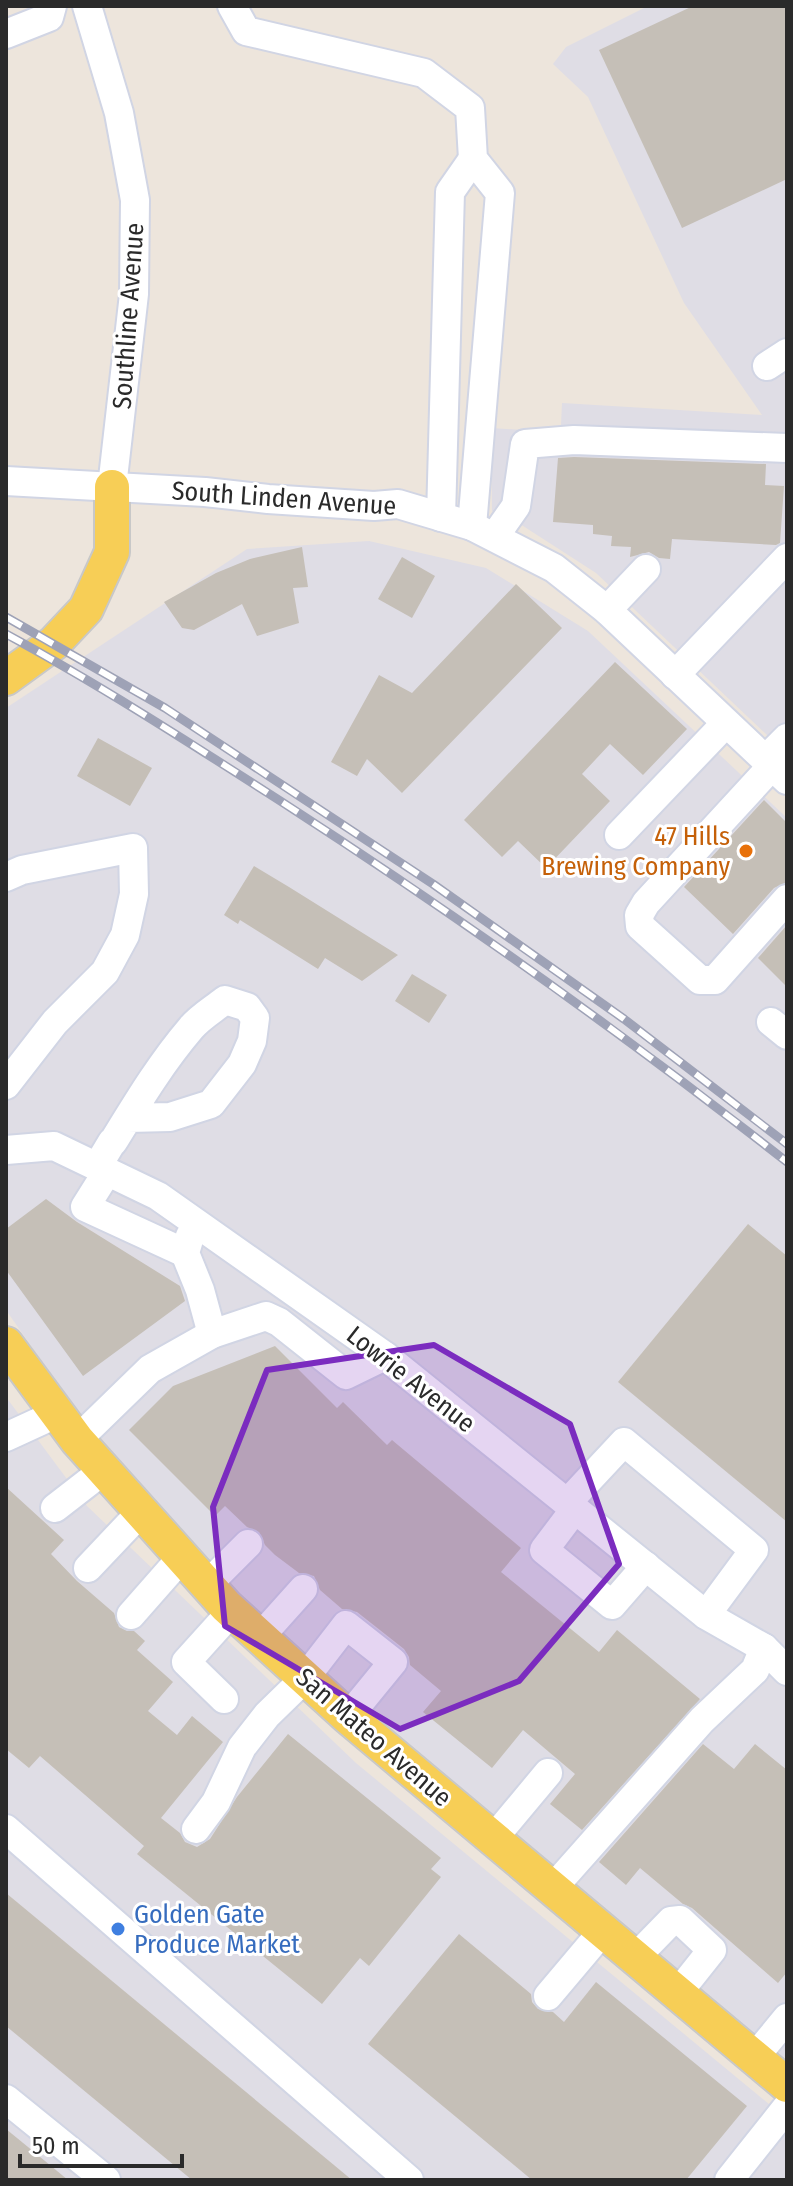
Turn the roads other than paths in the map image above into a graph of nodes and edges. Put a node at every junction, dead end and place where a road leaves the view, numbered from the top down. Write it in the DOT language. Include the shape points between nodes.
graph roads {
  1 [pos="52,6"];
  2 [pos="87,6"];
  3 [pos="232,6"];
  4 [pos="6,34"];
  5 [pos="473,159"];
  6 [pos="787,448"];
  7 [pos="6,481"];
  8 [pos="112,487"];
  9 [pos="441,517"];
  10 [pos="483,531"];
  11 [pos="787,558"];
  12 [pos="646,569"];
  13 [pos="607,610"];
  14 [pos="675,675"];
  15 [pos="6,678"];
  16 [pos="726,723"];
  17 [pos="787,738"];
  18 [pos="775,769"];
  19 [pos="619,835"];
  20 [pos="6,877"];
  21 [pos="787,899"];
  22 [pos="6,1085"];
  23 [pos="128,1118"];
  24 [pos="8,1142"];
  25 [pos="102,1169"];
  26 [pos="195,1222"];
  27 [pos="185,1253"];
  28 [pos="300,1296"];
  29 [pos="279,1322"];
  30 [pos="212,1334"];
  31 [pos="385,1356"];
  32 [pos="10,1358"];
  33 [pos="66,1427"];
  34 [pos="6,1437"];
  35 [pos="104,1470"];
  36 [pos="571,1506"];
  37 [pos="55,1508"];
  38 [pos="141,1512"];
  39 [pos="248,1544"];
  40 [pos="182,1557"];
  41 [pos="646,1566"];
  42 [pos="88,1568"];
  43 [pos="207,1585"];
  44 [pos="303,1589"];
  45 [pos="232,1611"];
  46 [pos="131,1615"];
  47 [pos="706,1615"];
  48 [pos="260,1637"];
  49 [pos="764,1648"];
  50 [pos="787,1671"];
  51 [pos="305,1678"];
  52 [pos="224,1699"];
  53 [pos="348,1717"];
  54 [pos="548,1773"];
  55 [pos="6,1829"];
  56 [pos="196,1829"];
  57 [pos="493,1839"];
  58 [pos="552,1889"];
  59 [pos="602,1932"];
  60 [pos="634,1959"];
  61 [pos="677,1994"];
  62 [pos="548,1996"];
  63 [pos="787,2018"];
  64 [pos="754,2058"];
  65 [pos="787,2085"];
  66 [pos="6,2099"];
  67 [pos="787,2107"];
  68 [pos="106,2180"];
  69 [pos="409,2180"];
  70 [pos="729,2180"];
  1 -- 4 [label="street" via="49,17"];
  2 -- 8 [label="street, Southline Avenue" via="119,113 135,200 134,294"];
  3 -- 5 [label="street" via="246,31 424,73 470,108"];
  5 -- 9 [label="street" via="450,192"];
  5 -- 10 [label="street" via="500,193"];
  6 -- 10 [label="street" via="574,440 525,444 516,506"];
  7 -- 8 [label="street, South Linden Avenue"];
  8 -- 9 [label="street, South Linden Avenue" via="398,504"];
  8 -- 15 [label="main road" via="112,552 86,609 54,643"];
  9 -- 10 [label="street, South Linden Avenue"];
  10 -- 13 [label="street, South Linden Avenue" via="554,568"];
  11 -- 14 [label="street"];
  12 -- 13 [label="street"];
  13 -- 14 [label="street, South Linden Avenue"];
  14 -- 16 [label="street, South Linden Avenue"];
  16 -- 18 [label="street, South Linden Avenue"];
  16 -- 19 [label="street"];
  17 -- 18 [label="street"];
  18 -- 21 [label="street" via="646,903 640,926 700,980 715,980"];
  20 -- 22 [label="street" via="133,848 134,894 125,935 105,972 55,1022"];
  23 -- 23 [label="street" via="193,1025 225,1000 247,1007 255,1018 252,1041 242,1064 211,1104 170,1117"];
  23 -- 25 [label="street"];
  24 -- 25 [label="street, Lowrie Avenue" via="54,1146"];
  25 -- 26 [label="street, Lowrie Avenue" via="158,1196"];
  25 -- 27 [label="street" via="85,1207"];
  26 -- 27 [label="street"];
  26 -- 28 [label="street, Lowrie Avenue"];
  27 -- 30 [label="street"];
  28 -- 29 [label="street"];
  28 -- 31 [label="street, Lowrie Avenue"];
  29 -- 30 [label="street" via="266,1316"];
  29 -- 31 [label="street" via="346,1375"];
  30 -- 33 [label="street"];
  31 -- 36 [label="street, Lowrie Avenue"];
  32 -- 33 [label="main road, San Mateo Avenue"];
  33 -- 34 [label="street"];
  33 -- 35 [label="main road, San Mateo Avenue"];
  35 -- 37 [label="street"];
  35 -- 38 [label="main road, San Mateo Avenue"];
  36 -- 41 [label="street, Lowrie Avenue"];
  36 -- 41 [label="street" via="544,1550 612,1605"];
  36 -- 47 [label="street" via="624,1442 754,1550"];
  38 -- 40 [label="main road, San Mateo Avenue"];
  38 -- 42 [label="street"];
  39 -- 43 [label="street"];
  40 -- 43 [label="main road, San Mateo Avenue"];
  40 -- 46 [label="street"];
  41 -- 47 [label="street, Lowrie Avenue"];
  43 -- 45 [label="main road, San Mateo Avenue"];
  44 -- 48 [label="street"];
  45 -- 48 [label="main road, San Mateo Avenue"];
  45 -- 52 [label="street" via="186,1662"];
  47 -- 49 [label="street, Lowrie Avenue"];
  48 -- 51 [label="main road, San Mateo Avenue"];
  49 -- 50 [label="street, Lowrie Avenue"];
  49 -- 58 [label="street" via="755,1670 702,1720"];
  51 -- 53 [label="main road, San Mateo Avenue"];
  51 -- 53 [label="street" via="346,1625 393,1662"];
  51 -- 56 [label="street" via="242,1747 216,1802"];
  53 -- 57 [label="main road, San Mateo Avenue"];
  54 -- 57 [label="street"];
  55 -- 69 [label="street"];
  57 -- 58 [label="main road, San Mateo Avenue"];
  58 -- 59 [label="main road, San Mateo Avenue"];
  59 -- 60 [label="main road, San Mateo Avenue"];
  59 -- 62 [label="street"];
  60 -- 61 [label="main road, San Mateo Avenue"];
  60 -- 61 [label="street" via="671,1921 680,1920 712,1950"];
  61 -- 64 [label="main road, San Mateo Avenue"];
  63 -- 64 [label="street"];
  64 -- 65 [label="main road, San Mateo Avenue"];
  66 -- 68 [label="street"];
  67 -- 70 [label="street"];
}
